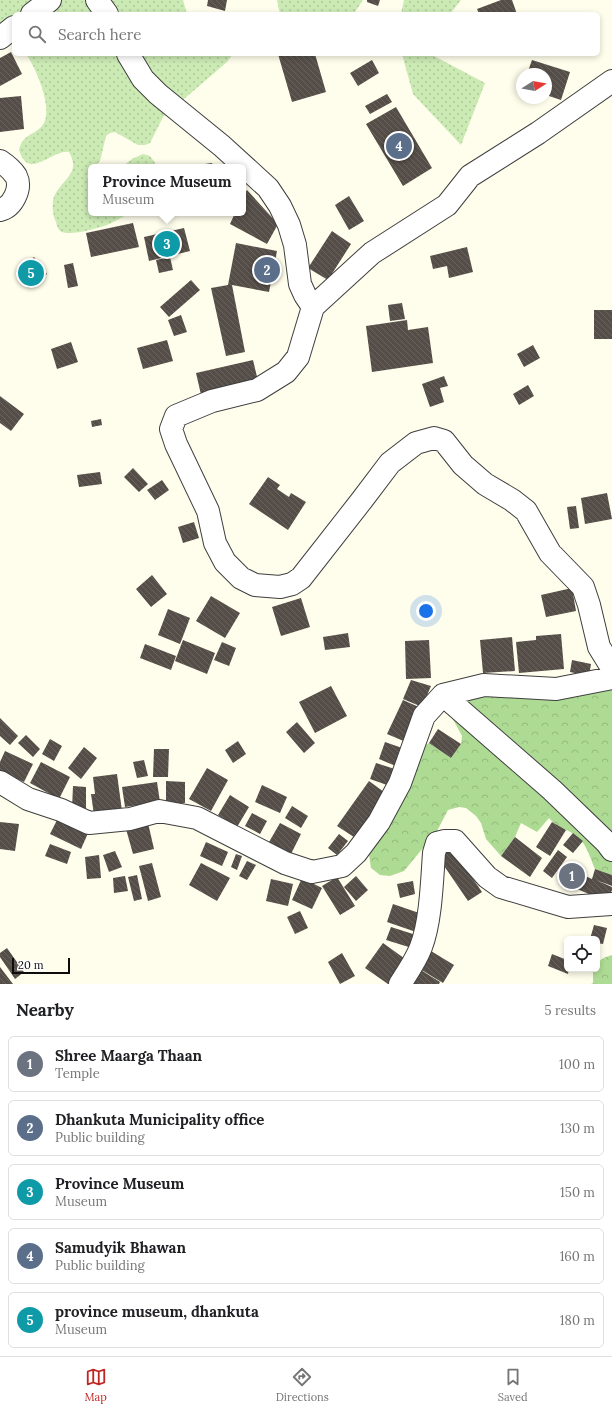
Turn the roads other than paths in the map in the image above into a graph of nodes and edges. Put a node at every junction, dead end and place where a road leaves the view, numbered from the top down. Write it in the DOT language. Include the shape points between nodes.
graph roads {
  1 [pos="50,0"];
  2 [pos="97,0"];
  3 [pos="35,12"];
  4 [pos="106,12"];
  5 [pos="12,29"];
  6 [pos="0,38"];
  7 [pos="129,56"];
  8 [pos="612,81"];
  9 [pos="0,161"];
  10 [pos="242,164"];
  11 [pos="246,168"];
  12 [pos="0,210"];
  13 [pos="313,306"];
  14 [pos="612,668"];
  15 [pos="612,678"];
  16 [pos="443,695"];
  17 [pos="0,782"];
  18 [pos="612,850"];
  19 [pos="612,904"];
  20 [pos="400,984"];
  1 -- 3 [label="street"];
  2 -- 4 [label="street"];
  5 -- 6 [label="street"];
  7 -- 10 [label="street" via="143,79 158,94"];
  8 -- 13 [label="street" via="538,133 470,176 447,205 372,252"];
  9 -- 12 [label="street" via="9,167 17,178 15,198 6,209"];
  11 -- 13 [label="street" via="268,188 280,206 295,246 300,284"];
  13 -- 14 [label="street" via="298,357 286,372 257,390 212,401 176,416 171,429 208,511 216,543 225,562 241,578 255,585 280,587 292,584 301,578 390,463 416,443 434,438 444,441 463,464 485,484 526,511 550,554 583,588 599,647"];
  15 -- 16 [label="street" via="556,689 484,685"];
  16 -- 17 [label="street" via="424,716 400,783 378,822 356,853 342,866 312,872 285,863 197,818 159,811 130,819 89,823 28,799"];
  16 -- 18 [label="street" via="552,790"];
  19 -- 20 [label="street" via="568,907 501,887 487,877 455,841 437,843 426,930 421,947"];
}
